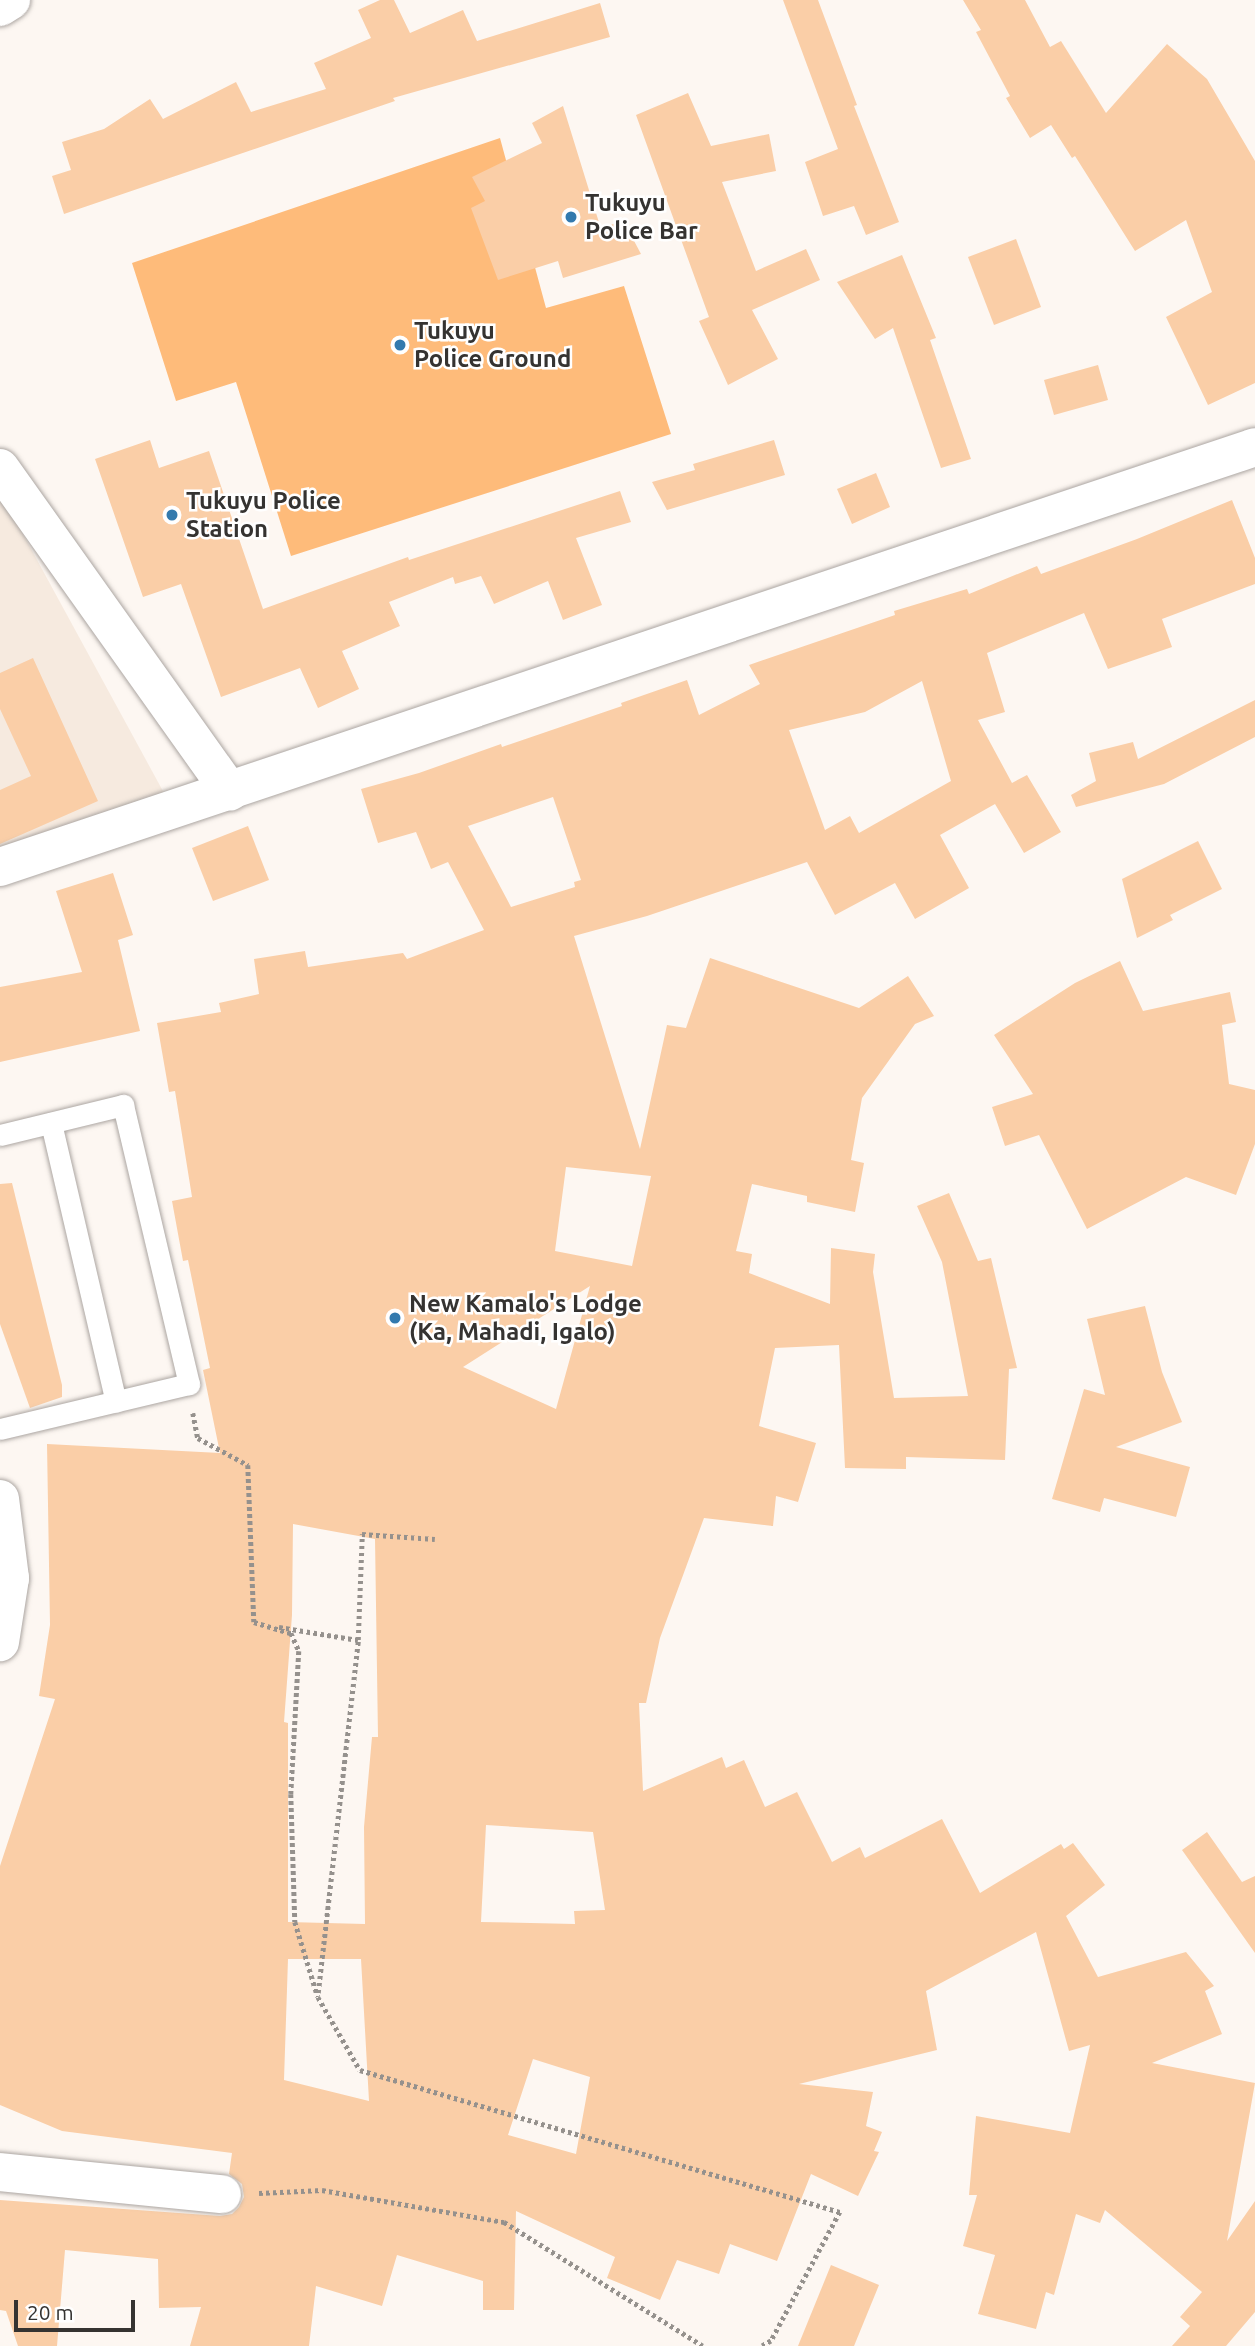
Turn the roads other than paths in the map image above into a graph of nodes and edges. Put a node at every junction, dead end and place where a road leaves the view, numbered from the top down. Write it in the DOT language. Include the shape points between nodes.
graph roads {
  1 [pos="11,0"];
  2 [pos="0,6"];
  3 [pos="1255,447"];
  4 [pos="0,468"];
  5 [pos="230,792"];
  6 [pos="0,867"];
  7 [pos="51,1124"];
  8 [pos="0,1135"];
  9 [pos="116,1402"];
  10 [pos="0,1429"];
  11 [pos="0,1499"];
  12 [pos="0,1642"];
  13 [pos="0,2172"];
  14 [pos="222,2194"];
  1 -- 2 [label="main road"];
  3 -- 5 [label="main road"];
  4 -- 5 [label="main road"];
  5 -- 6 [label="main road"];
  7 -- 8 [label="lane"];
  7 -- 9 [label="lane"];
  7 -- 9 [label="lane" via="123,1105 188,1384"];
  9 -- 10 [label="lane"];
  11 -- 12 [label="main road" via="9,1578"];
  13 -- 14 [label="main road"];
}
